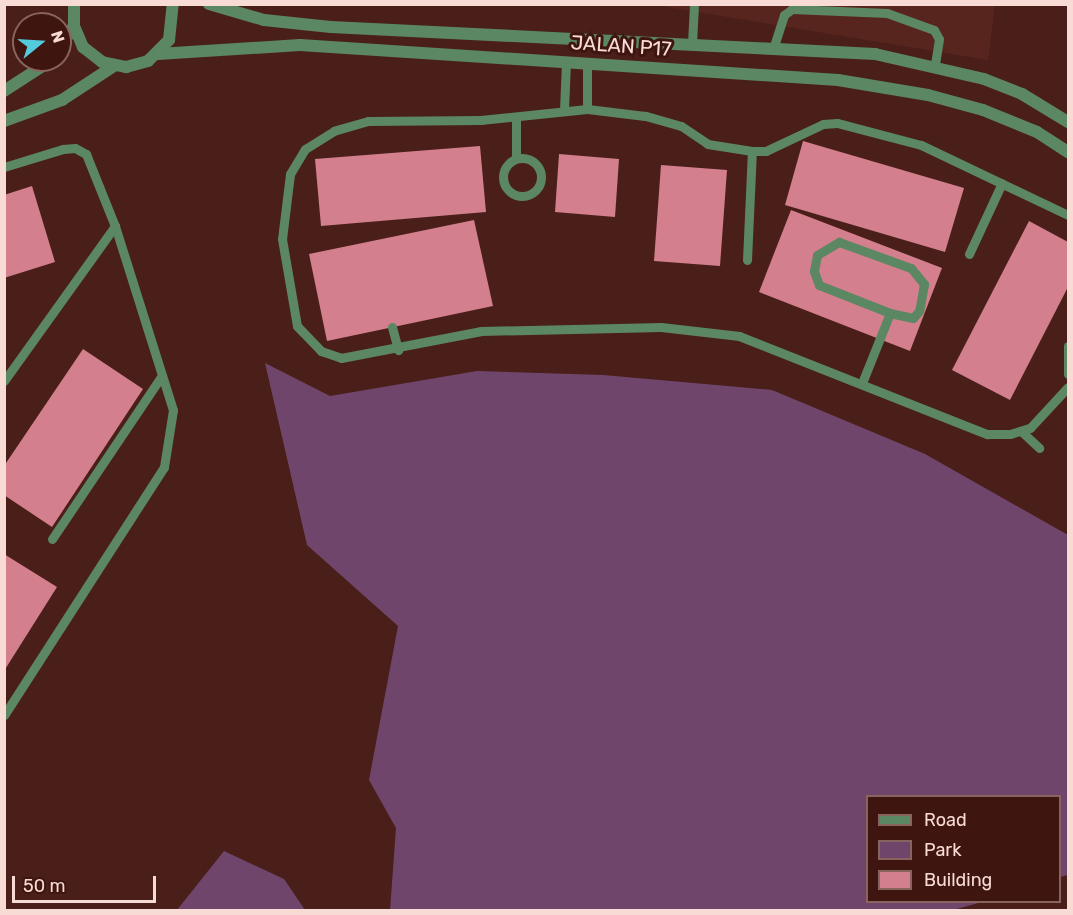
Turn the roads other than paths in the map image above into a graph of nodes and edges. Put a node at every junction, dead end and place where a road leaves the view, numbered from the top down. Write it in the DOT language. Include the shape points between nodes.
graph roads {
  1 [pos="74,4"];
  2 [pos="173,4"];
  3 [pos="209,4"];
  4 [pos="694,4"];
  5 [pos="74,26"];
  6 [pos="72,29"];
  7 [pos="692,44"];
  8 [pos="773,49"];
  9 [pos="158,54"];
  10 [pos="566,62"];
  11 [pos="587,64"];
  12 [pos="935,65"];
  13 [pos="114,66"];
  14 [pos="33,72"];
  15 [pos="4,91"];
  16 [pos="587,109"];
  17 [pos="564,110"];
  18 [pos="516,117"];
  19 [pos="4,121"];
  20 [pos="1068,123"];
  21 [pos="752,151"];
  22 [pos="1068,152"];
  23 [pos="516,158"];
  24 [pos="4,167"];
  25 [pos="1002,183"];
  26 [pos="1068,215"];
  27 [pos="115,226"];
  28 [pos="969,254"];
  29 [pos="747,260"];
  30 [pos="890,313"];
  31 [pos="392,327"];
  32 [pos="1068,346"];
  33 [pos="398,350"];
  34 [pos="1068,374"];
  35 [pos="162,375"];
  36 [pos="4,381"];
  37 [pos="862,383"];
  38 [pos="1068,387"];
  39 [pos="1021,431"];
  40 [pos="1039,448"];
  41 [pos="52,539"];
  42 [pos="4,715"];
  1 -- 5 [label="street"];
  2 -- 9 [label="street" via="174,24"];
  3 -- 7 [label="street, JALAN P17" via="264,20 331,27"];
  4 -- 7 [label="lane"];
  5 -- 6 [label="street"];
  5 -- 13 [label="street" via="92,56"];
  7 -- 8 [label="street, JALAN P17"];
  8 -- 12 [label="street, JALAN P17" via="875,54"];
  8 -- 12 [label="lane" via="784,15 792,9 887,13 934,30 939,39"];
  9 -- 10 [label="street, JALAN P17" via="300,45"];
  9 -- 13 [label="street, JALAN P17" via="137,65"];
  10 -- 11 [label="street, JALAN P17"];
  10 -- 17 [label="lane"];
  11 -- 16 [label="lane"];
  11 -- 22 [label="street, JALAN P17" via="838,80 928,95 1037,132"];
  12 -- 20 [label="street, JALAN P17" via="1022,94"];
  13 -- 19 [label="street" via="62,100"];
  14 -- 15 [label="street"];
  16 -- 17 [label="lane"];
  16 -- 21 [label="lane" via="645,116 681,126 708,144"];
  17 -- 18 [label="lane"];
  18 -- 23 [label="lane"];
  18 -- 33 [label="lane" via="368,121 334,130 305,149 290,174 282,239 297,326 321,351 341,358"];
  21 -- 25 [label="lane" via="766,151 823,124 837,123 921,145"];
  21 -- 29 [label="lane"];
  23 -- 23 [label="lane" via="530,159 541,175 538,188 527,196 513,194 504,185 502,172"];
  24 -- 27 [label="lane" via="75,148 86,154"];
  25 -- 26 [label="lane"];
  25 -- 28 [label="lane"];
  27 -- 35 [label="lane"];
  27 -- 36 [label="lane"];
  30 -- 30 [label="lane" via="819,285 814,271 817,255 839,242 911,268 924,284 919,311 913,318"];
  30 -- 37 [label="lane"];
  31 -- 33 [label="lane"];
  32 -- 34 [label="lane"];
  33 -- 37 [label="lane" via="481,331 661,327 739,336"];
  35 -- 41 [label="lane"];
  35 -- 42 [label="lane" via="173,410 164,466"];
  37 -- 39 [label="lane" via="987,434"];
  38 -- 39 [label="lane" via="1051,411"];
  39 -- 40 [label="lane"];
}
